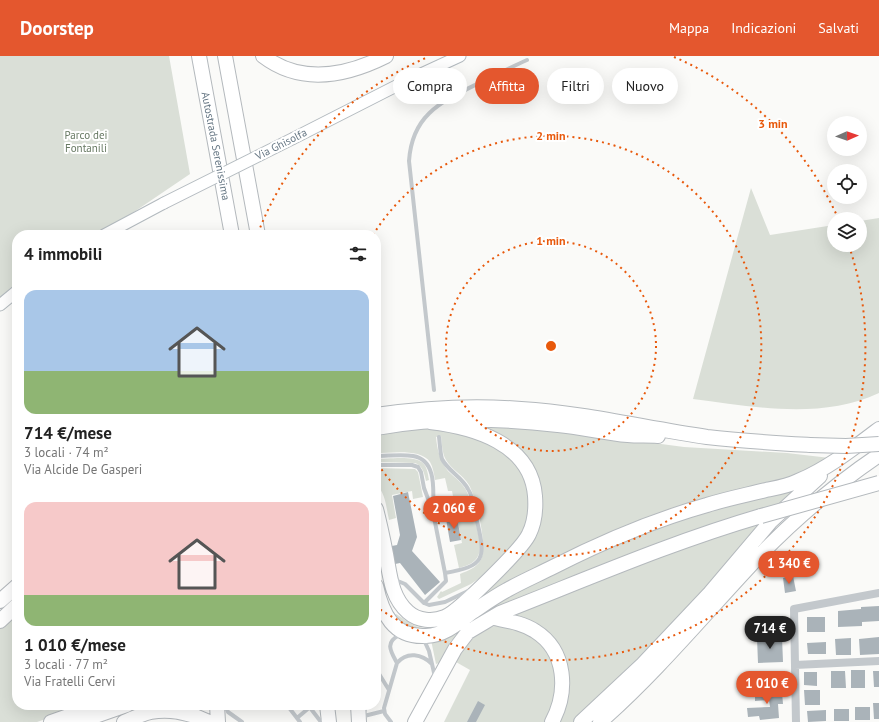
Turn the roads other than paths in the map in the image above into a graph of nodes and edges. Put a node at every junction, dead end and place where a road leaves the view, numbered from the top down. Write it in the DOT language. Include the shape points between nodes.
graph roads {
  1 [pos="199,56"];
  2 [pos="225,56"];
  3 [pos="263,56"];
  4 [pos="386,56"];
  5 [pos="460,56"];
  6 [pos="527,60"];
  7 [pos="113,230"];
  8 [pos="231,230"];
  9 [pos="257,230"];
  10 [pos="12,295"];
  11 [pos="0,305"];
  12 [pos="434,390"];
  13 [pos="381,414"];
  14 [pos="430,422"];
  15 [pos="381,427"];
  16 [pos="879,429"];
  17 [pos="439,437"];
  18 [pos="708,437"];
  19 [pos="879,444"];
  20 [pos="849,451"];
  21 [pos="879,455"];
  22 [pos="381,456"];
  23 [pos="381,465"];
  24 [pos="879,483"];
  25 [pos="433,512"];
  26 [pos="381,533"];
  27 [pos="445,573"];
  28 [pos="391,578"];
  29 [pos="483,584"];
  30 [pos="12,590"];
  31 [pos="879,593"];
  32 [pos="0,601"];
  33 [pos="381,602"];
  34 [pos="424,602"];
  35 [pos="12,609"];
  36 [pos="494,618"];
  37 [pos="0,620"];
  38 [pos="406,632"];
  39 [pos="422,636"];
  40 [pos="879,662"];
  41 [pos="397,663"];
  42 [pos="433,664"];
  43 [pos="795,665"];
  44 [pos="381,677"];
  45 [pos="436,683"];
  46 [pos="389,690"];
  47 [pos="85,710"];
  48 [pos="113,710"];
  49 [pos="217,710"];
  50 [pos="227,710"];
  51 [pos="291,710"];
  52 [pos="305,710"];
  53 [pos="312,710"];
  54 [pos="328,710"];
  55 [pos="163,711"];
  56 [pos="384,711"];
  57 [pos="360,714"];
  58 [pos="297,718"];
  59 [pos="51,722"];
  60 [pos="78,722"];
  61 [pos="124,722"];
  62 [pos="142,722"];
  63 [pos="209,722"];
  64 [pos="218,722"];
  65 [pos="242,722"];
  66 [pos="300,722"];
  67 [pos="321,722"];
  68 [pos="329,722"];
  69 [pos="362,722"];
  70 [pos="391,722"];
  71 [pos="414,722"];
  72 [pos="552,722"];
  73 [pos="580,722"];
  74 [pos="600,722"];
  75 [pos="796,722"];
  1 -- 8 [label="highway, Autostrada Serenissima"];
  2 -- 9 [label="highway"];
  3 -- 4 [label="highway" via="286,70 315,75 346,72"];
  5 -- 7 [label="street, Via Ghisolfa, bridge"];
  6 -- 12 [label="lane" via="435,107 423,119 410,148 409,161"];
  10 -- 11 [label="street"];
  13 -- 18 [label="highway" via="443,408 495,407 606,420"];
  14 -- 15 [label="highway"];
  14 -- 18 [label="highway" via="528,422 628,435"];
  14 -- 29 [label="highway" via="462,427 497,441 511,450 523,463 532,482 536,503 529,536"];
  16 -- 20 [label="highway"];
  17 -- 27 [label="lane" via="445,463 470,492 482,543 480,558 475,564"];
  18 -- 19 [label="highway, bridge" via="810,445"];
  20 -- 39 [label="highway" via="797,482 687,510 635,530 558,564 508,590 446,631"];
  20 -- 73 [label="highway" via="770,521 710,593 643,664"];
  21 -- 74 [label="highway" via="804,513 783,533 662,663"];
  22 -- 25 [label="lane" via="410,456 423,459 427,463 433,486"];
  23 -- 25 [label="lane" via="418,467"];
  24 -- 36 [label="highway, bridge" via="699,535 500,613"];
  25 -- 27 [label="lane"];
  26 -- 28 [label="highway"];
  27 -- 34 [label="lane" via="446,581"];
  28 -- 29 [label="highway" via="393,589 408,613 432,620 453,613"];
  28 -- 34 [label="lane" via="405,584"];
  29 -- 34 [label="lane" via="439,604 429,605"];
  30 -- 32 [label="highway"];
  31 -- 43 [label="street" via="794,609"];
  33 -- 38 [label="highway" via="386,616 396,627"];
  35 -- 37 [label="highway"];
  36 -- 45 [label="highway" via="468,632"];
  36 -- 72 [label="highway" via="517,623 536,632 556,654 563,689"];
  38 -- 39 [label="highway"];
  38 -- 41 [label="lane" via="393,638 390,645"];
  39 -- 42 [label="lane"];
  40 -- 43 [label="street"];
  41 -- 42 [label="lane" via="404,657 415,655 425,657"];
  41 -- 46 [label="lane"];
  42 -- 45 [label="lane"];
  43 -- 75 [label="street"];
  44 -- 46 [label="lane"];
  45 -- 71 [label="highway"];
  46 -- 56 [label="lane"];
  47 -- 59 [label="highway"];
  48 -- 60 [label="highway"];
  49 -- 64 [label="highway"];
  50 -- 65 [label="lane"];
  51 -- 58 [label="lane"];
  52 -- 58 [label="lane"];
  53 -- 67 [label="lane"];
  54 -- 68 [label="highway"];
  55 -- 61 [label="highway" via="151,712"];
  55 -- 62 [label="highway"];
  55 -- 63 [label="highway" via="191,714"];
  56 -- 57 [label="lane"];
  56 -- 70 [label="lane"];
  57 -- 69 [label="lane"];
  58 -- 66 [label="lane"];
}
